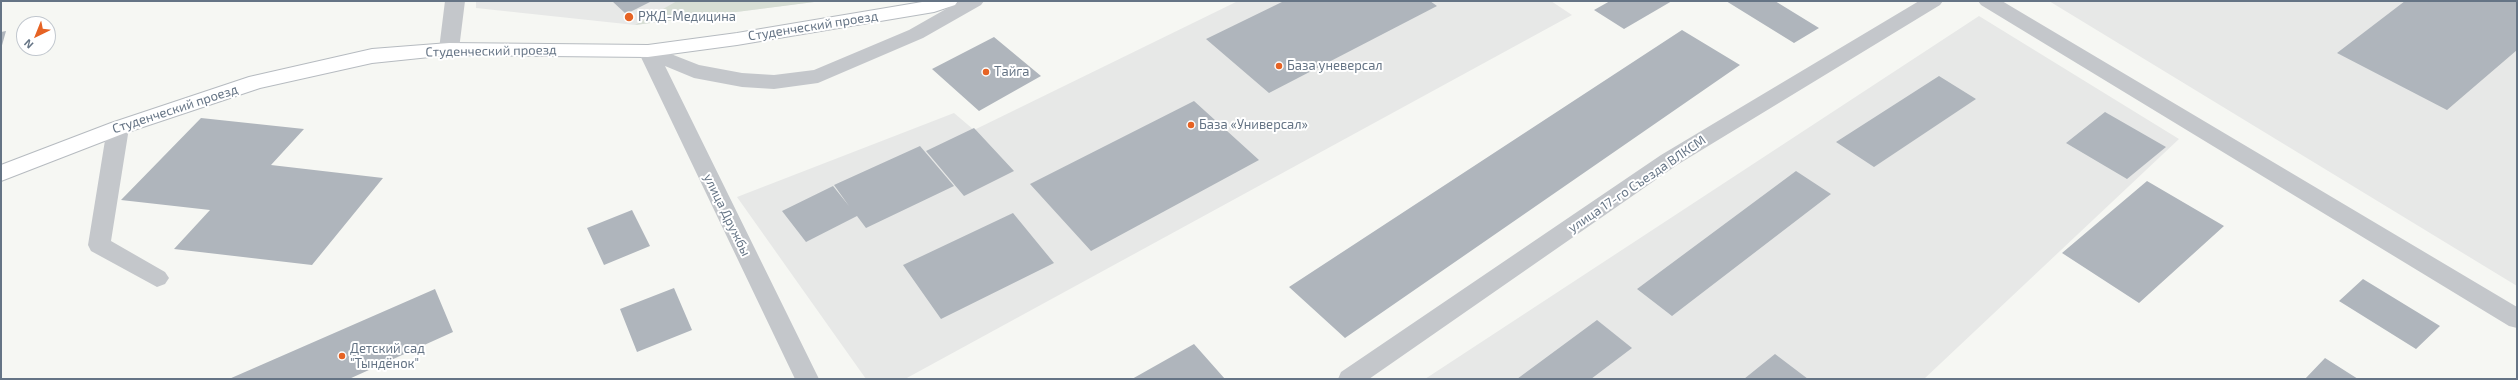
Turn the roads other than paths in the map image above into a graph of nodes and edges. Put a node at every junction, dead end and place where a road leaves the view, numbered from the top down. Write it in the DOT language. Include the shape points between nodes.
graph roads {
  1 [pos="455,1"];
  2 [pos="948,1"];
  3 [pos="974,1"];
  4 [pos="1932,1"];
  5 [pos="1988,1"];
  6 [pos="449,49"];
  7 [pos="648,51"];
  8 [pos="118,128"];
  9 [pos="1,172"];
  10 [pos="157,278"];
  11 [pos="2517,319"];
  12 [pos="807,379"];
  13 [pos="1350,379"];
  1 -- 6 [label="street"];
  2 -- 7 [label="street, Студенческий проезд" via="934,6 828,24"];
  3 -- 7 [label="street" via="916,34 818,76 774,82 742,80 694,71"];
  4 -- 13 [label="street, улица 17-го Съезда ВЛКСМ" via="1669,160"];
  5 -- 11 [label="street"];
  6 -- 7 [label="street, Студенческий проезд"];
  6 -- 8 [label="street, Студенческий проезд" via="372,56 309,69 256,82"];
  7 -- 12 [label="street, улица Дружбы"];
  8 -- 9 [label="street, Студенческий проезд"];
  8 -- 10 [label="street" via="99,245"];
}
